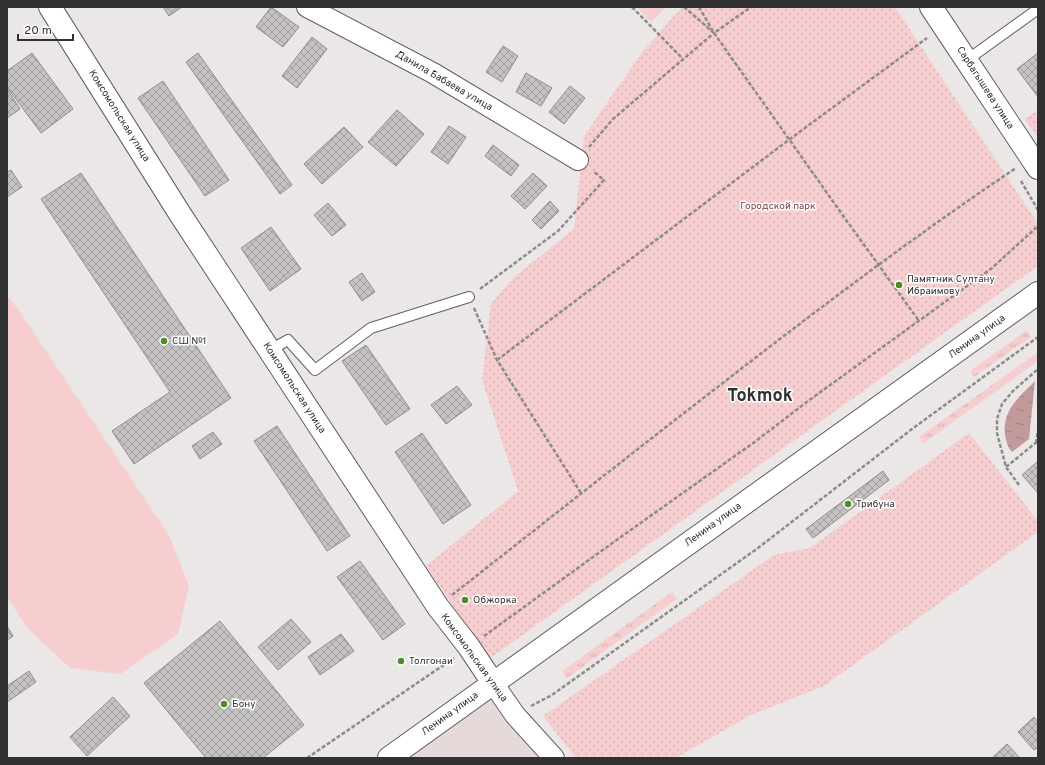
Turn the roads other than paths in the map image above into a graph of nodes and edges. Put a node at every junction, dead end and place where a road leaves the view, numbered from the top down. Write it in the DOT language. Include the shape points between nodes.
graph roads {
  1 [pos="50,7"];
  2 [pos="307,7"];
  3 [pos="931,7"];
  4 [pos="1038,8"];
  5 [pos="967,60"];
  6 [pos="578,160"];
  7 [pos="1035,163"];
  8 [pos="1038,293"];
  9 [pos="469,297"];
  10 [pos="270,350"];
  11 [pos="493,683"];
  12 [pos="389,758"];
  13 [pos="554,758"];
  1 -- 10 [label="street, Комсомольская улица" via="180,214"];
  2 -- 6 [label="street, Данила Бабаева улица" via="433,73"];
  3 -- 5 [label="street, Сарбагышева улица"];
  4 -- 5 [label="lane"];
  5 -- 7 [label="street, Сарбагышева улица"];
  8 -- 11 [label="street, Ленина улица"];
  9 -- 10 [label="lane" via="371,328 315,370 288,340"];
  10 -- 11 [label="street, Комсомольская улица" via="438,607"];
  11 -- 12 [label="street, Ленина улица"];
  11 -- 13 [label="street, Комсомольская улица" via="515,715"];
}
